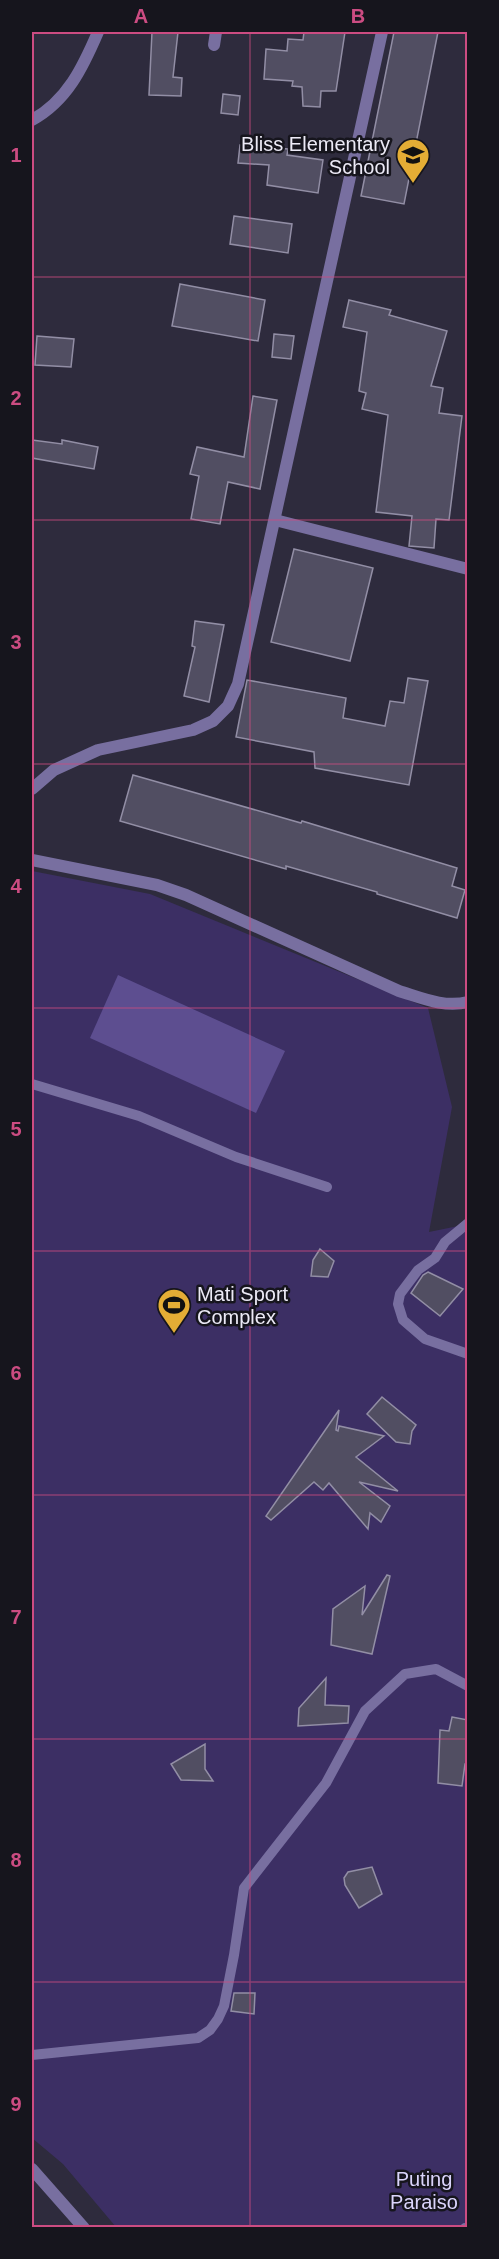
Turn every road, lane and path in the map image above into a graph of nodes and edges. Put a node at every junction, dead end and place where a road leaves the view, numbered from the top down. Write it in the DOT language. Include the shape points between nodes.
graph roads {
  1 [pos="98,32"];
  2 [pos="216,32"];
  3 [pos="382,32"];
  4 [pos="214,45"];
  5 [pos="32,120"];
  6 [pos="275,520"];
  7 [pos="468,569"];
  8 [pos="32,789"];
  9 [pos="32,860"];
  10 [pos="468,1002"];
  11 [pos="32,1084"];
  12 [pos="327,1187"];
  13 [pos="468,1223"];
  14 [pos="468,1354"];
  15 [pos="468,1686"];
  16 [pos="32,2055"];
  17 [pos="32,2169"];
  18 [pos="84,2228"];
  1 -- 5 [label="street" via="70,88 44,114"];
  2 -- 4 [label="street"];
  3 -- 6 [label="street"];
  6 -- 7 [label="street"];
  6 -- 8 [label="street" via="238,684 228,706 213,722 193,730 98,750 54,770"];
  9 -- 10 [label="street" via="186,894 399,991 436,1003"];
  11 -- 12 [label="lane" via="139,1116 236,1157"];
  13 -- 14 [label="lane" via="418,1270 400,1294 398,1304 403,1320 425,1339"];
  15 -- 16 [label="lane" via="436,1669 405,1674 365,1711 326,1783 244,1888 227,1993 210,2030 198,2038"];
  17 -- 18 [label="street"];
}
